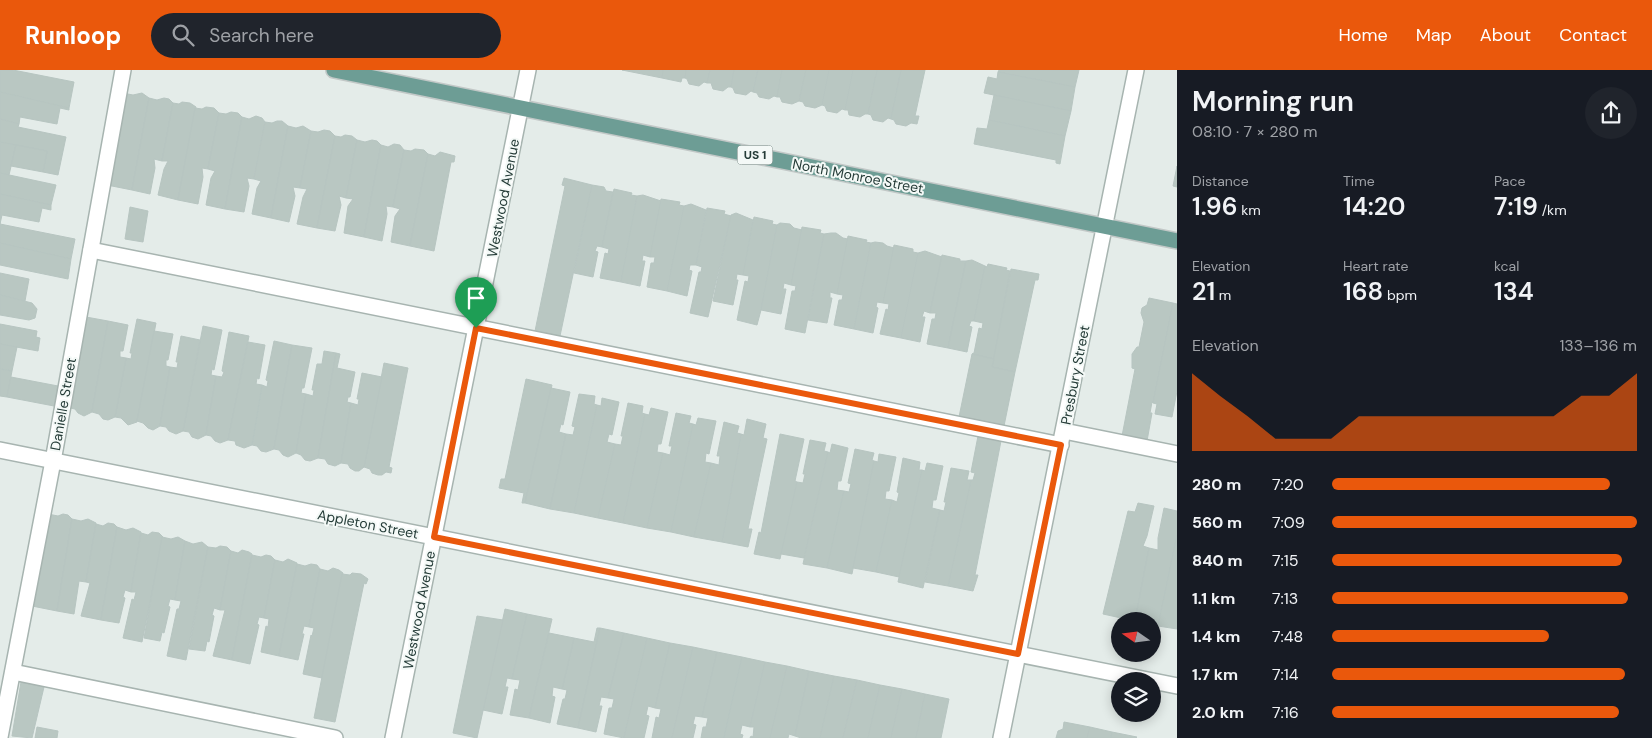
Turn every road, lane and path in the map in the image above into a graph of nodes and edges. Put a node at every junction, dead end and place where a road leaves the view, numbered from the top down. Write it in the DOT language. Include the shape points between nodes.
graph roads {
  1 [pos="123,70"];
  2 [pos="334,70"];
  3 [pos="528,70"];
  4 [pos="1136,70"];
  5 [pos="521,108"];
  6 [pos="1105,226"];
  7 [pos="1177,241"];
  8 [pos="91,250"];
  9 [pos="476,328"];
  10 [pos="1062,438"];
  11 [pos="0,450"];
  12 [pos="1177,454"];
  13 [pos="53,461"];
  14 [pos="434,537"];
  15 [pos="1018,654"];
  16 [pos="13,672"];
  17 [pos="1177,686"];
  18 [pos="0,737"];
  19 [pos="335,738"];
  20 [pos="394,738"];
  21 [pos="1001,738"];
  1 -- 8 [label="street, Danielle Street"];
  2 -- 5 [label="main road, North Monroe Street / US 1"];
  3 -- 5 [label="street, Westwood Avenue"];
  4 -- 6 [label="street, Presbury Street"];
  5 -- 6 [label="main road, North Monroe Street / US 1"];
  5 -- 9 [label="street, Westwood Avenue"];
  6 -- 7 [label="main road, North Monroe Street / US 1"];
  6 -- 10 [label="street, Presbury Street"];
  8 -- 9 [label="street"];
  8 -- 13 [label="street, Danielle Street"];
  9 -- 10 [label="street"];
  9 -- 14 [label="street, Westwood Avenue"];
  10 -- 12 [label="street"];
  10 -- 15 [label="street, Presbury Street"];
  11 -- 13 [label="street, Appleton Street"];
  13 -- 14 [label="street, Appleton Street"];
  13 -- 16 [label="street, Danielle Street"];
  14 -- 15 [label="street, Appleton Street"];
  14 -- 20 [label="street, Westwood Avenue"];
  15 -- 17 [label="street, Appleton Street"];
  15 -- 21 [label="street, Presbury Street"];
  16 -- 18 [label="street, Danielle Street"];
  16 -- 19 [label="street"];
}
